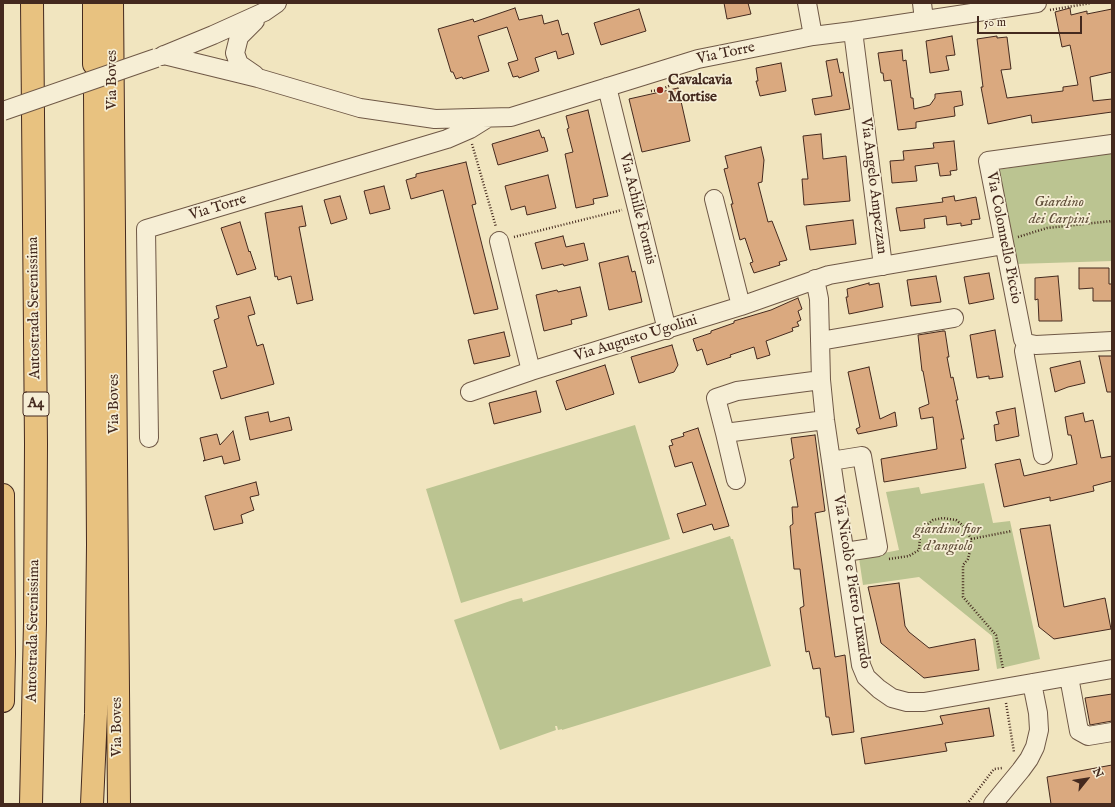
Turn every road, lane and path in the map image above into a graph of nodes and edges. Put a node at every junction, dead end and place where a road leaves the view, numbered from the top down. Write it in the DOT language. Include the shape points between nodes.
graph roads {
  1 [pos="32,3"];
  2 [pos="94,3"];
  3 [pos="112,3"];
  4 [pos="807,3"];
  5 [pos="1037,3"];
  6 [pos="271,8"];
  7 [pos="923,12"];
  8 [pos="853,31"];
  9 [pos="813,36"];
  10 [pos="160,56"];
  11 [pos="94,64"];
  12 [pos="258,78"];
  13 [pos="607,87"];
  14 [pos="95,94"];
  15 [pos="3,111"];
  16 [pos="487,118"];
  17 [pos="469,139"];
  18 [pos="1112,144"];
  19 [pos="714,199"];
  20 [pos="636,206"];
  21 [pos="1112,222"];
  22 [pos="499,241"];
  23 [pos="1004,243"];
  24 [pos="883,266"];
  25 [pos="815,279"];
  26 [pos="741,306"];
  27 [pos="954,318"];
  28 [pos="667,330"];
  29 [pos="820,341"];
  30 [pos="1112,341"];
  31 [pos="1026,343"];
  32 [pos="531,371"];
  33 [pos="821,380"];
  34 [pos="470,392"];
  35 [pos="825,420"];
  36 [pos="725,433"];
  37 [pos="149,438"];
  38 [pos="1043,455"];
  39 [pos="831,461"];
  40 [pos="736,480"];
  41 [pos="3,495"];
  42 [pos="1012,531"];
  43 [pos="971,539"];
  44 [pos="844,552"];
  45 [pos="888,559"];
  46 [pos="1003,668"];
  47 [pos="1112,669"];
  48 [pos="1069,677"];
  49 [pos="1032,683"];
  50 [pos="1005,698"];
  51 [pos="3,701"];
  52 [pos="1112,732"];
  53 [pos="1016,759"];
  54 [pos="1005,767"];
  55 [pos="31,804"];
  56 [pos="92,804"];
  57 [pos="119,804"];
  58 [pos="967,804"];
  59 [pos="993,804"];
  1 -- 55 [label="highway, Autostrada Serenissima / A4" via="36,444"];
  2 -- 11 [label="highway, Via Boves"];
  3 -- 57 [label="highway, Via Boves"];
  4 -- 9 [label="street"];
  5 -- 7 [label="street, Via Torre"];
  6 -- 10 [label="street"];
  6 -- 12 [label="street" via="239,37 235,54 239,64"];
  7 -- 8 [label="street, Via Torre"];
  8 -- 9 [label="street, Via Torre"];
  8 -- 24 [label="street, Via Angelo Ampezzan"];
  9 -- 13 [label="street, Via Torre" via="698,59"];
  10 -- 12 [label="street"];
  10 -- 15 [label="street, bridge"];
  12 -- 16 [label="street" via="360,108 435,119"];
  13 -- 16 [label="street, Via Torre" via="511,117"];
  13 -- 20 [label="street, Via Achille Formis"];
  14 -- 56 [label="highway, Via Boves" via="98,545"];
  16 -- 37 [label="street, Via Torre" via="447,139 146,230"];
  17 -- 22 [label="path"];
  18 -- 23 [label="street, Via Colonnello Piccio" via="988,161"];
  19 -- 26 [label="street"];
  20 -- 22 [label="path"];
  20 -- 28 [label="street, Via Achille Formis"];
  21 -- 23 [label="path" via="1047,228"];
  22 -- 32 [label="street"];
  23 -- 24 [label="street, Via Angelo Ampezzan"];
  23 -- 31 [label="street, Via Colonnello Piccio" via="1021,334"];
  24 -- 25 [label="street, Via Augusto Ugolini" via="829,274"];
  25 -- 26 [label="street, Via Augusto Ugolini"];
  25 -- 29 [label="street, Via Nicolò e Pietro Luxardo" via="819,299"];
  26 -- 28 [label="street, Via Augusto Ugolini"];
  27 -- 29 [label="street"];
  28 -- 32 [label="street, Via Augusto Ugolini"];
  29 -- 33 [label="street, Via Nicolò e Pietro Luxardo"];
  30 -- 31 [label="street" via="1036,345"];
  31 -- 38 [label="street, Via Colonnello Piccio" via="1024,351"];
  32 -- 34 [label="street, Via Augusto Ugolini"];
  33 -- 35 [label="street, Via Nicolò e Pietro Luxardo"];
  33 -- 36 [label="street" via="737,391 716,398"];
  35 -- 36 [label="street"];
  35 -- 39 [label="street, Via Nicolò e Pietro Luxardo"];
  36 -- 40 [label="street"];
  39 -- 44 [label="street, Via Nicolò e Pietro Luxardo"];
  39 -- 44 [label="street" via="862,456 878,548"];
  41 -- 51 [label="highway, Autostrada Serenissima"];
  42 -- 43 [label="path"];
  43 -- 45 [label="path" via="965,528 956,520 937,519 928,524 920,536 919,550 909,556"];
  43 -- 46 [label="path" via="968,559 963,566 963,597 996,635"];
  44 -- 49 [label="street, Via Nicolò e Pietro Luxardo" via="861,665 866,676 878,689 892,698 907,702 924,702"];
  47 -- 48 [label="street, Via Nicolò e Pietro Luxardo"];
  48 -- 49 [label="street, Via Nicolò e Pietro Luxardo"];
  48 -- 52 [label="street" via="1079,731 1088,736"];
  49 -- 59 [label="street" via="1039,730 1035,747 1021,770"];
  50 -- 53 [label="path"];
  54 -- 58 [label="path" via="994,769"];
}
